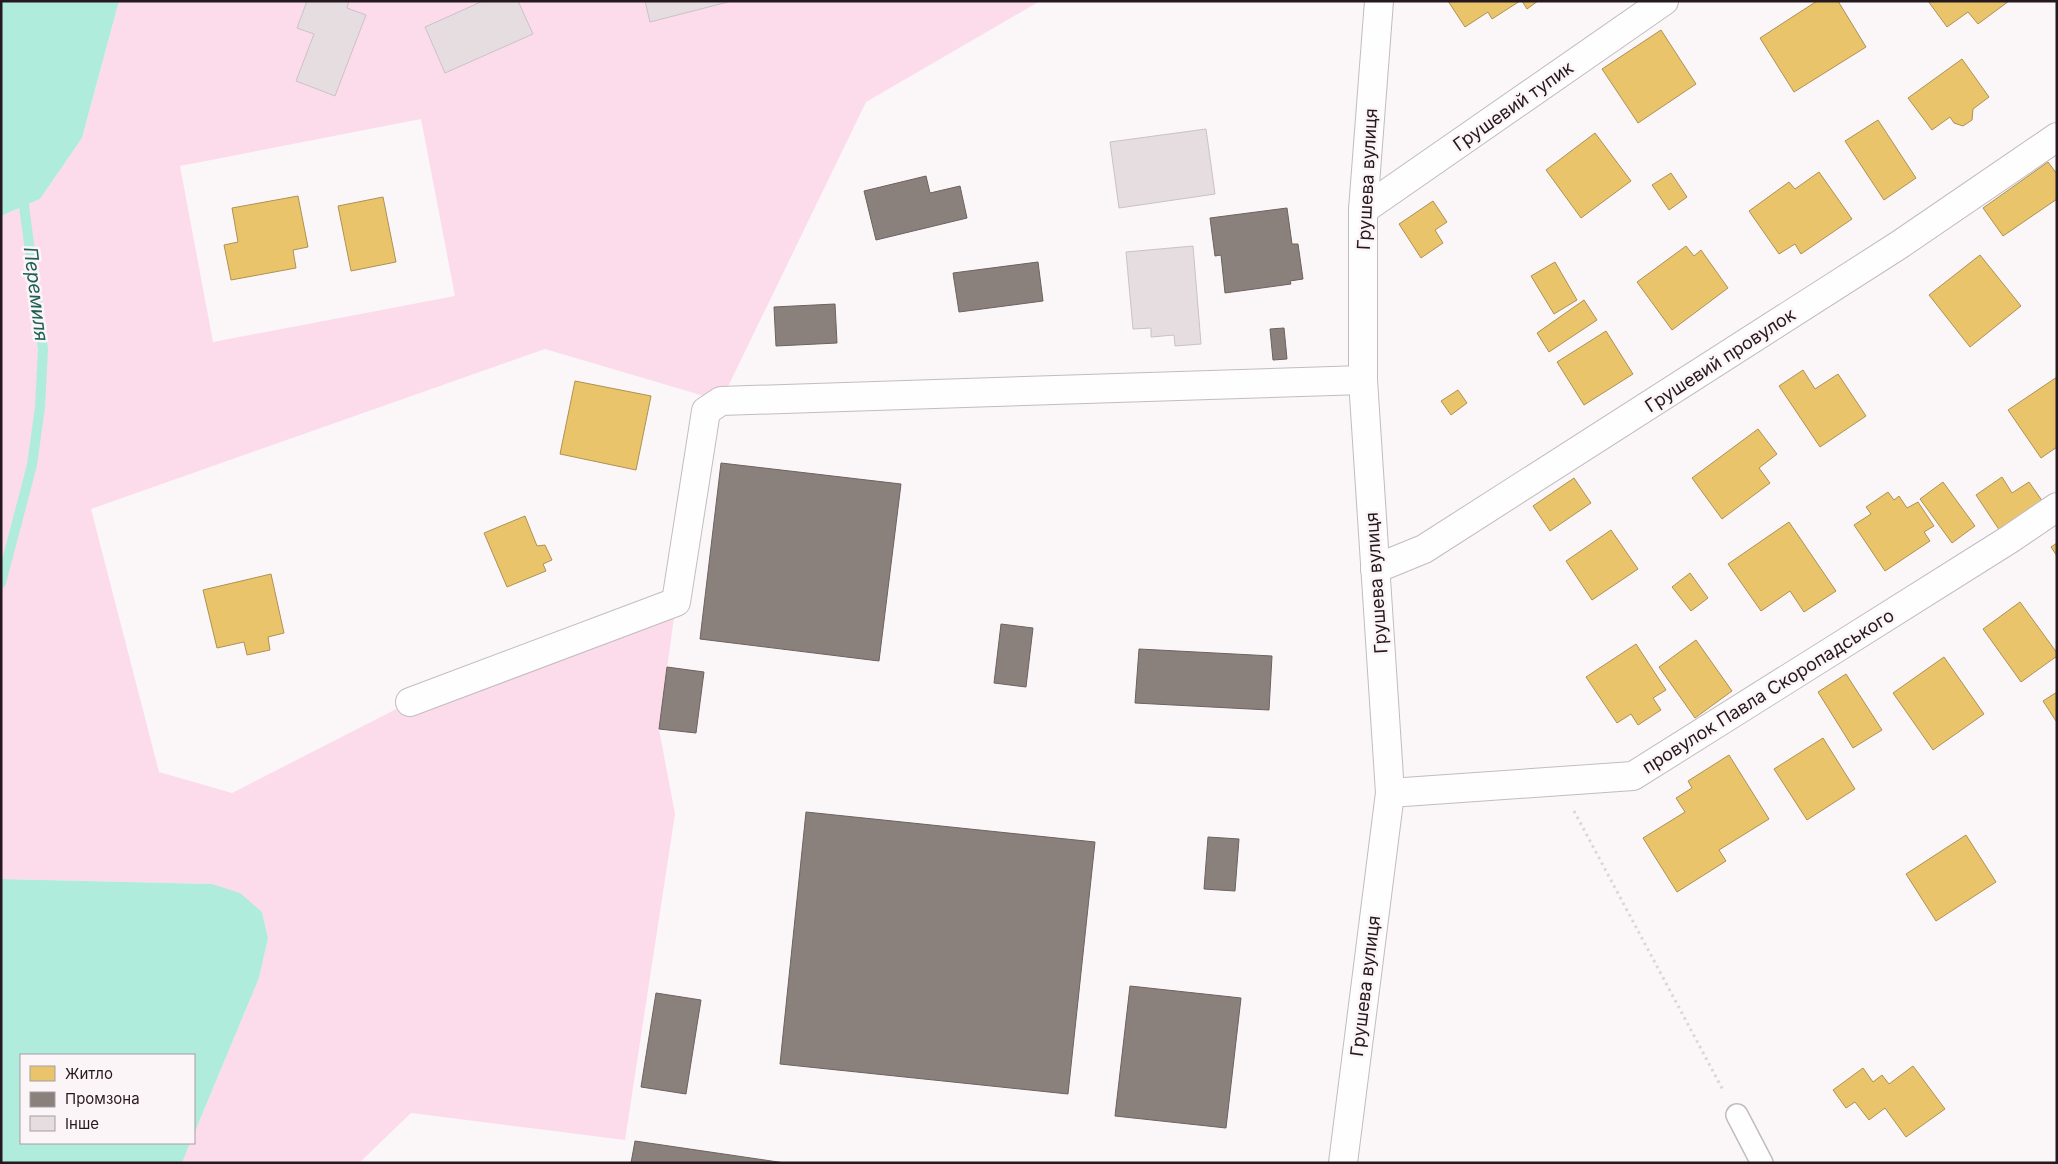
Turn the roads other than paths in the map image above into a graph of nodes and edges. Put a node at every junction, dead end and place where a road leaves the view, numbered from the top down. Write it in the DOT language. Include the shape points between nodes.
graph roads {
  1 [pos="1379,1"];
  2 [pos="1664,1"];
  3 [pos="2057,137"];
  4 [pos="1363,210"];
  5 [pos="1363,380"];
  6 [pos="2057,507"];
  7 [pos="1375,569"];
  8 [pos="410,702"];
  9 [pos="1390,793"];
  10 [pos="1737,1115"];
  11 [pos="1343,1163"];
  12 [pos="1762,1163"];
  1 -- 4 [label="street, Грушева вулиця"];
  2 -- 4 [label="street, Грушевий тупик"];
  3 -- 7 [label="street, Грушевий провулок" via="1899,245 1433,544"];
  4 -- 5 [label="street, Грушева вулиця"];
  5 -- 7 [label="street, Грушева вулиця"];
  5 -- 8 [label="street" via="721,401 706,411 676,602"];
  6 -- 9 [label="street, провулок Павла Скоропадського" via="1633,776"];
  7 -- 9 [label="street, Грушева вулиця"];
  9 -- 11 [label="street, Грушева вулиця"];
  10 -- 12 [label="lane"];
}
